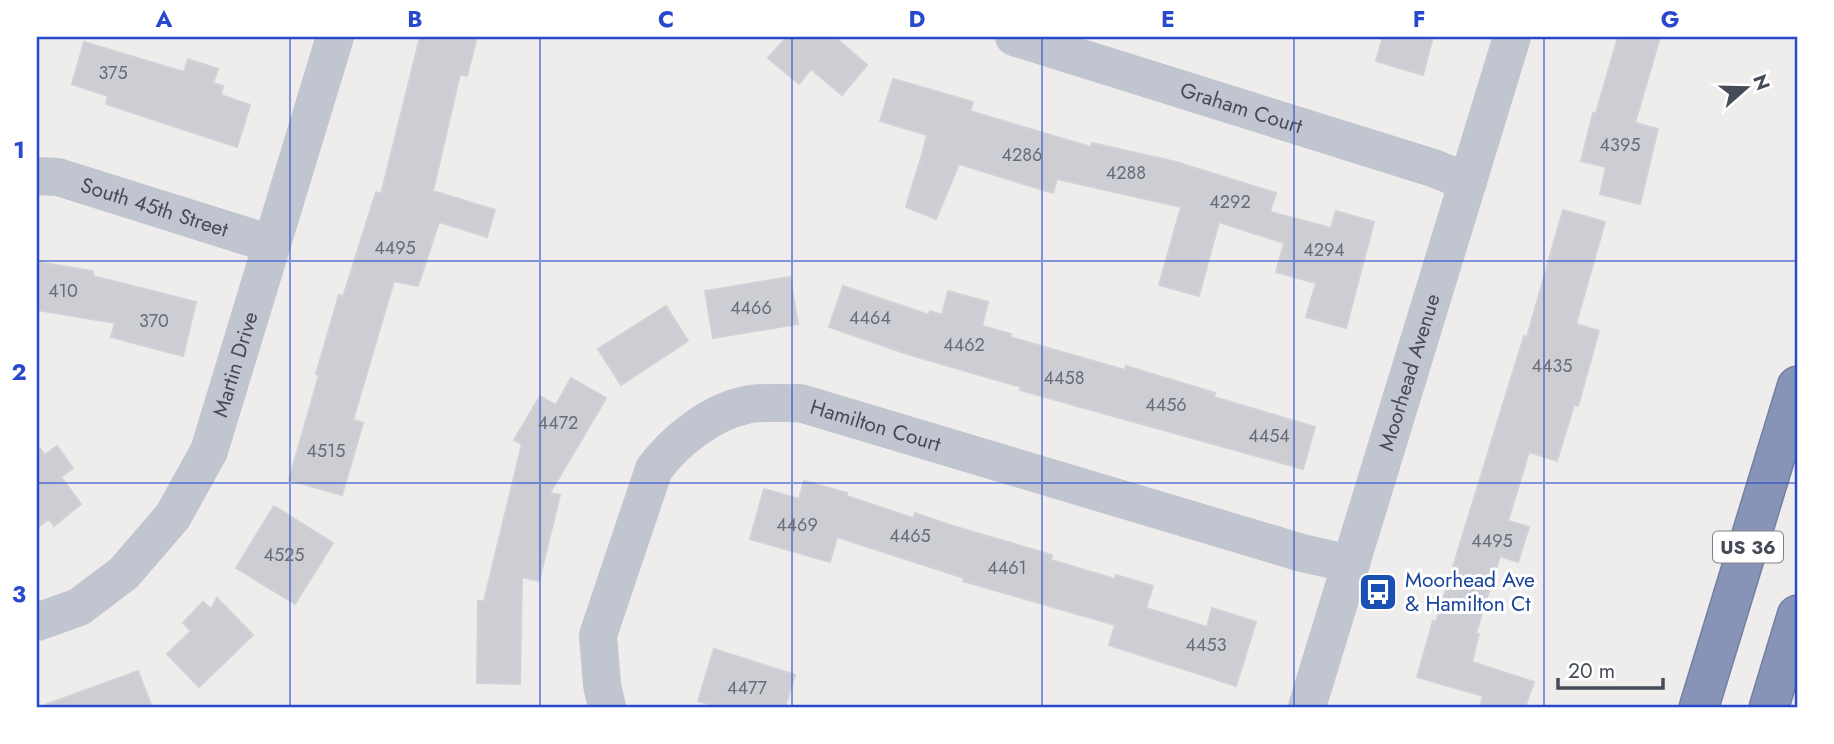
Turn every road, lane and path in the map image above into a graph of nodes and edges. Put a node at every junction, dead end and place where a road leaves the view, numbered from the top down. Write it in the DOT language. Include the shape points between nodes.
graph roads {
  1 [pos="335,37"];
  2 [pos="1014,37"];
  3 [pos="1512,37"];
  4 [pos="37,176"];
  5 [pos="1468,183"];
  6 [pos="271,243"];
  7 [pos="1797,386"];
  8 [pos="1351,564"];
  9 [pos="1797,615"];
  10 [pos="37,622"];
  11 [pos="607,707"];
  12 [pos="1307,707"];
  13 [pos="1699,707"];
  14 [pos="1769,707"];
  1 -- 6 [label="street, Martin Drive"];
  2 -- 5 [label="street, Graham Court" via="1433,168"];
  3 -- 5 [label="street, Moorhead Avenue"];
  4 -- 6 [label="street, South 45th Street" via="58,177"];
  5 -- 8 [label="street, Moorhead Avenue"];
  6 -- 10 [label="street, Martin Drive" via="209,451 173,516 124,573 79,607"];
  7 -- 13 [label="highway, US 36"];
  8 -- 11 [label="street, Hamilton Court" via="800,403 746,405 699,424 654,469 598,635"];
  8 -- 12 [label="street, Moorhead Avenue"];
  9 -- 14 [label="highway"];
}
